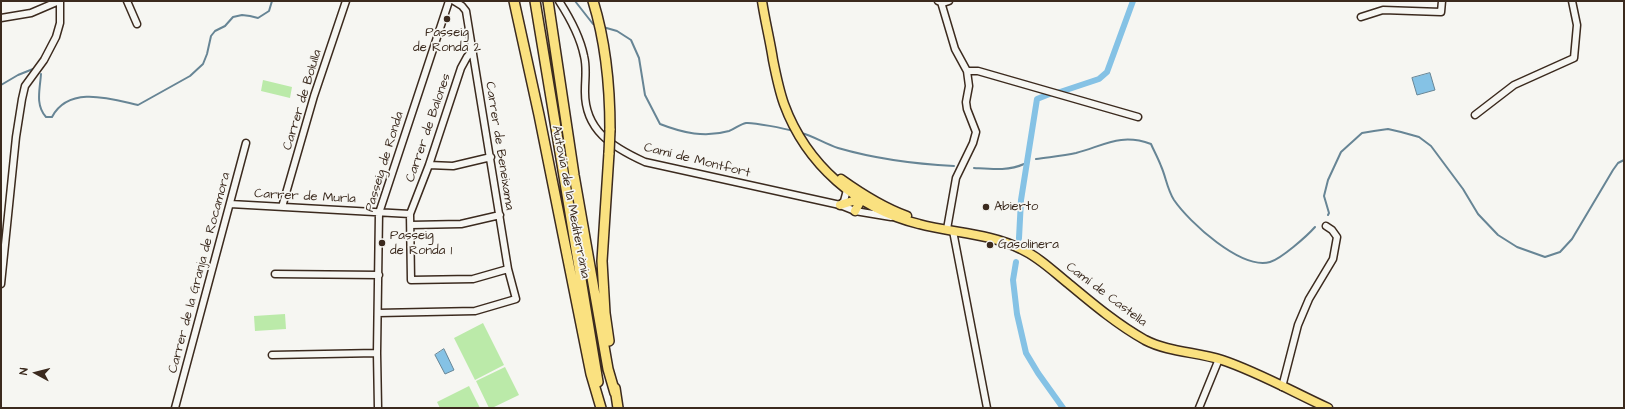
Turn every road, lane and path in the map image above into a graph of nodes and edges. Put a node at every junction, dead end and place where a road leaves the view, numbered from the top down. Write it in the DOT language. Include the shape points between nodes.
graph roads {
  1 [pos="60,1"];
  2 [pos="127,1"];
  3 [pos="346,1"];
  4 [pos="449,1"];
  5 [pos="454,1"];
  6 [pos="535,1"];
  7 [pos="548,1"];
  8 [pos="559,1"];
  9 [pos="593,1"];
  10 [pos="762,1"];
  11 [pos="950,1"];
  12 [pos="1442,1"];
  13 [pos="1572,1"];
  14 [pos="939,2"];
  15 [pos="514,4"];
  16 [pos="1361,17"];
  17 [pos="1,18"];
  18 [pos="137,24"];
  19 [pos="473,50"];
  20 [pos="967,71"];
  21 [pos="1475,115"];
  22 [pos="1138,117"];
  23 [pos="246,143"];
  24 [pos="812,154"];
  25 [pos="491,157"];
  26 [pos="429,165"];
  27 [pos="837,176"];
  28 [pos="847,190"];
  29 [pos="861,200"];
  30 [pos="230,204"];
  31 [pos="840,205"];
  32 [pos="282,207"];
  33 [pos="856,211"];
  34 [pos="379,213"];
  35 [pos="410,214"];
  36 [pos="895,215"];
  37 [pos="500,216"];
  38 [pos="411,225"];
  39 [pos="1326,226"];
  40 [pos="950,230"];
  41 [pos="2,268"];
  42 [pos="508,269"];
  43 [pos="275,274"];
  44 [pos="379,274"];
  45 [pos="1,284"];
  46 [pos="378,313"];
  47 [pos="377,353"];
  48 [pos="272,355"];
  49 [pos="1218,359"];
  50 [pos="1282,387"];
  51 [pos="615,393"];
  52 [pos="175,408"];
  53 [pos="378,408"];
  54 [pos="601,408"];
  55 [pos="618,408"];
  56 [pos="988,408"];
  57 [pos="1199,408"];
  58 [pos="1328,408"];
  1 -- 17 [label="street" via="31,12"];
  1 -- 41 [label="street" via="60,23 52,46 25,86 16,137"];
  2 -- 18 [label="street"];
  3 -- 32 [label="street, Carrer de Bolulla" via="314,96"];
  4 -- 34 [label="street, Passeig de Ronda"];
  5 -- 19 [label="street, Carrer de Beneixama" via="466,11"];
  6 -- 54 [label="highway" via="597,370"];
  7 -- 51 [label="highway" via="574,176 608,369"];
  8 -- 31 [label="street, Camí de Montfort" via="579,36 584,57 586,108 594,126 617,148 645,162"];
  9 -- 51 [label="highway, Autovia de la Mediterrània, bridge" via="605,53 610,99 602,261 605,313"];
  10 -- 24 [label="main road, Camí de Castella" via="779,87 790,119"];
  11 -- 14 [label="street"];
  12 -- 16 [label="street" via="1441,12 1383,10"];
  13 -- 21 [label="street" via="1577,25 1574,58 1514,85"];
  14 -- 20 [label="street" via="955,49"];
  15 -- 54 [label="highway, Autovia de la Mediterrània" via="591,374"];
  19 -- 25 [label="street, Carrer de Beneixama"];
  19 -- 26 [label="street, Carrer de Balones" via="461,68"];
  20 -- 22 [label="street" via="978,71"];
  20 -- 40 [label="street" via="967,109 976,132 956,178"];
  23 -- 30 [label="street, Carrer de la Granja de Rocamora"];
  24 -- 27 [label="main road, Camí de Castella"];
  24 -- 28 [label="main road, Camí de Castella" via="822,168"];
  25 -- 26 [label="street" via="453,166"];
  25 -- 37 [label="street, Carrer de Beneixama"];
  26 -- 35 [label="street, Carrer de Balones"];
  27 -- 29 [label="main road"];
  27 -- 36 [label="main road, Camí de Castella"];
  28 -- 29 [label="main road, Camí de Castella"];
  28 -- 31 [label="street"];
  29 -- 31 [label="main road"];
  29 -- 33 [label="main road"];
  29 -- 36 [label="main road, Camí de Castella"];
  30 -- 32 [label="street, Carrer de Murla"];
  30 -- 52 [label="street, Carrer de la Granja de Rocamora"];
  31 -- 33 [label="street, Camí de Montfort"];
  32 -- 34 [label="street, Carrer de Murla"];
  33 -- 36 [label="street, Camí de Montfort"];
  34 -- 35 [label="street"];
  34 -- 44 [label="street, Passeig de Ronda"];
  35 -- 38 [label="street, Carrer de Balones"];
  36 -- 40 [label="main road, Camí de Castella"];
  37 -- 38 [label="street" via="461,224"];
  37 -- 42 [label="street, Carrer de Beneixama"];
  38 -- 42 [label="street, Carrer de Balones" via="411,280 473,280"];
  39 -- 50 [label="street" via="1338,237 1333,260 1309,299 1298,325"];
  40 -- 49 [label="main road, Camí de Castella" via="1020,248 1052,269 1126,329 1148,341"];
  40 -- 56 [label="street"];
  41 -- 45 [label="street"];
  42 -- 46 [label="street, Carrer de Beneixama" via="516,299 475,311"];
  43 -- 44 [label="street"];
  44 -- 46 [label="street, Passeig de Ronda"];
  46 -- 47 [label="street, Passeig de Ronda"];
  47 -- 48 [label="street"];
  47 -- 53 [label="street, Passeig de Ronda"];
  49 -- 50 [label="main road, Camí de Castella" via="1246,369"];
  49 -- 57 [label="street"];
  50 -- 58 [label="main road, Camí de Castella"];
  51 -- 55 [label="highway, Autovia de la Mediterrània"];
}
